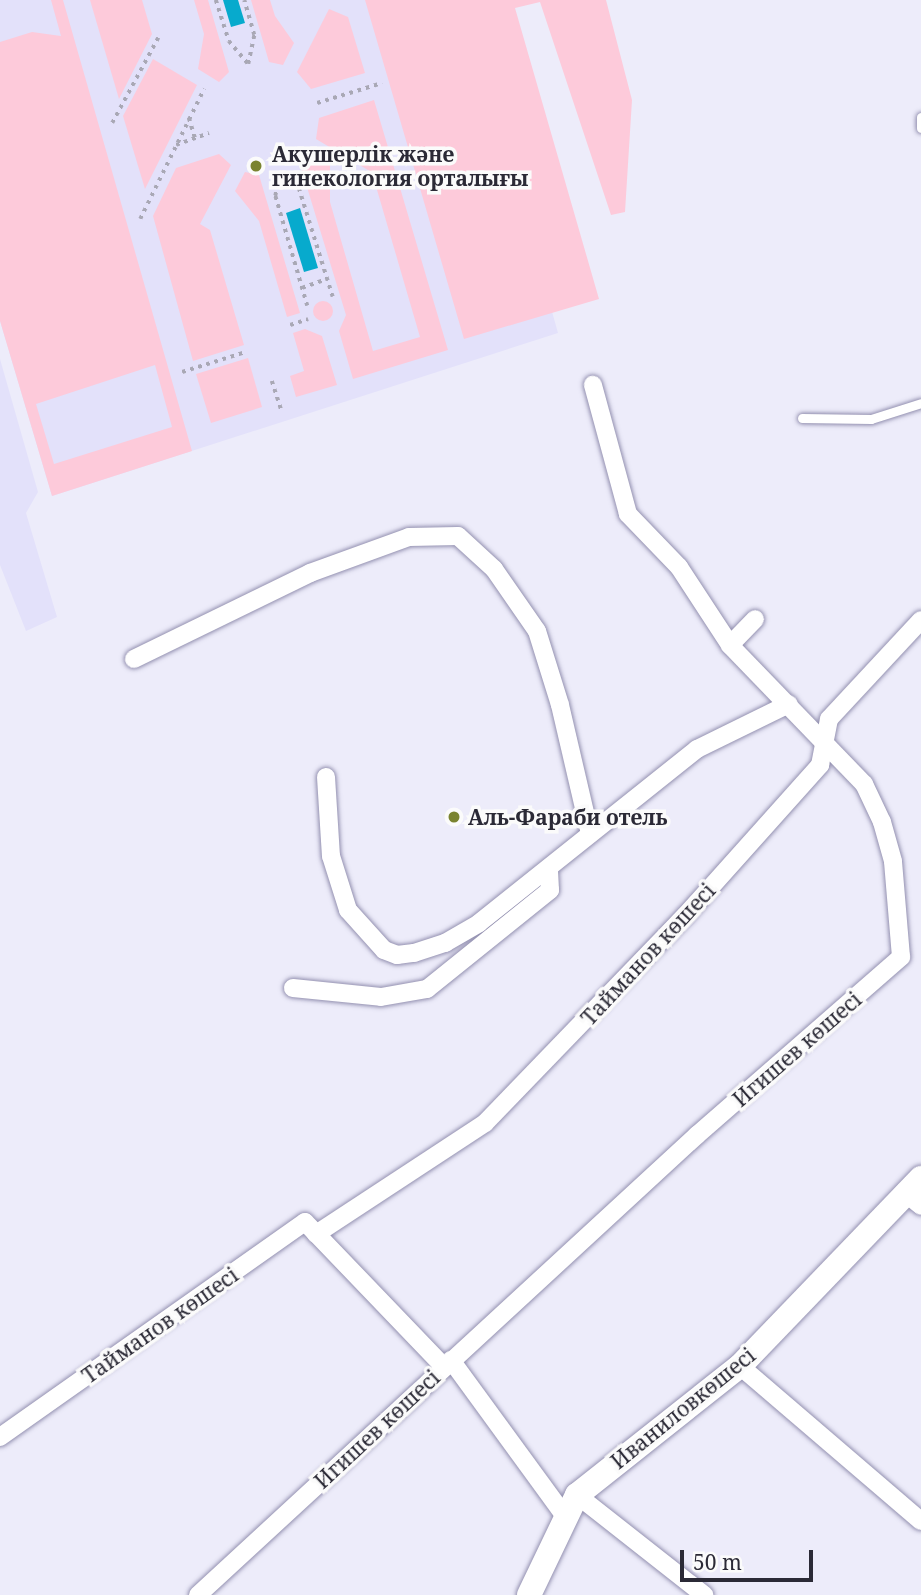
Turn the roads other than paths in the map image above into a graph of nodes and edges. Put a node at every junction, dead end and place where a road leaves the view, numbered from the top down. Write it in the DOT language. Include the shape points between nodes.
graph roads {
  1 [pos="921,117"];
  2 [pos="921,128"];
  3 [pos="593,385"];
  4 [pos="921,403"];
  5 [pos="802,418"];
  6 [pos="755,619"];
  7 [pos="921,620"];
  8 [pos="730,645"];
  9 [pos="134,659"];
  10 [pos="789,704"];
  11 [pos="826,743"];
  12 [pos="326,777"];
  13 [pos="590,834"];
  14 [pos="550,871"];
  15 [pos="292,988"];
  16 [pos="915,1192"];
  17 [pos="316,1234"];
  18 [pos="447,1364"];
  19 [pos="740,1366"];
  20 [pos="0,1437"];
  21 [pos="570,1505"];
  22 [pos="921,1521"];
  23 [pos="198,1595"];
  24 [pos="529,1595"];
  25 [pos="705,1595"];
  1 -- 2 [label="lane"];
  3 -- 8 [label="street, Игишев көшесі" via="628,514 679,567"];
  4 -- 5 [label="lane" via="871,419"];
  6 -- 8 [label="street"];
  7 -- 11 [label="street, Тайманов көшесі" via="830,719"];
  8 -- 10 [label="street, Игишев көшесі"];
  9 -- 13 [label="street" via="310,573 409,537 458,536 494,569 537,631 560,705"];
  10 -- 11 [label="street, Игишев көшесі"];
  10 -- 13 [label="street" via="696,750"];
  11 -- 17 [label="street, Тайманов көшесі" via="820,765 685,916 485,1123"];
  11 -- 18 [label="street, Игишев көшесі" via="864,784 882,822 893,861 901,957 697,1135"];
  12 -- 14 [label="street" via="338,886 364,931 390,953 414,953 445,943"];
  13 -- 14 [label="street"];
  14 -- 15 [label="street" via="550,890 427,989 382,997"];
  16 -- 19 [label="street, Иваниловкөшесі"];
  17 -- 18 [label="street"];
  17 -- 20 [label="street, Тайманов көшесі" via="304,1222"];
  18 -- 21 [label="street"];
  18 -- 23 [label="street, Игишев көшесі"];
  19 -- 21 [label="street, Иваниловкөшесі"];
  19 -- 22 [label="street"];
  21 -- 24 [label="street, Иваниловкөшесі"];
  21 -- 25 [label="street"];
}
